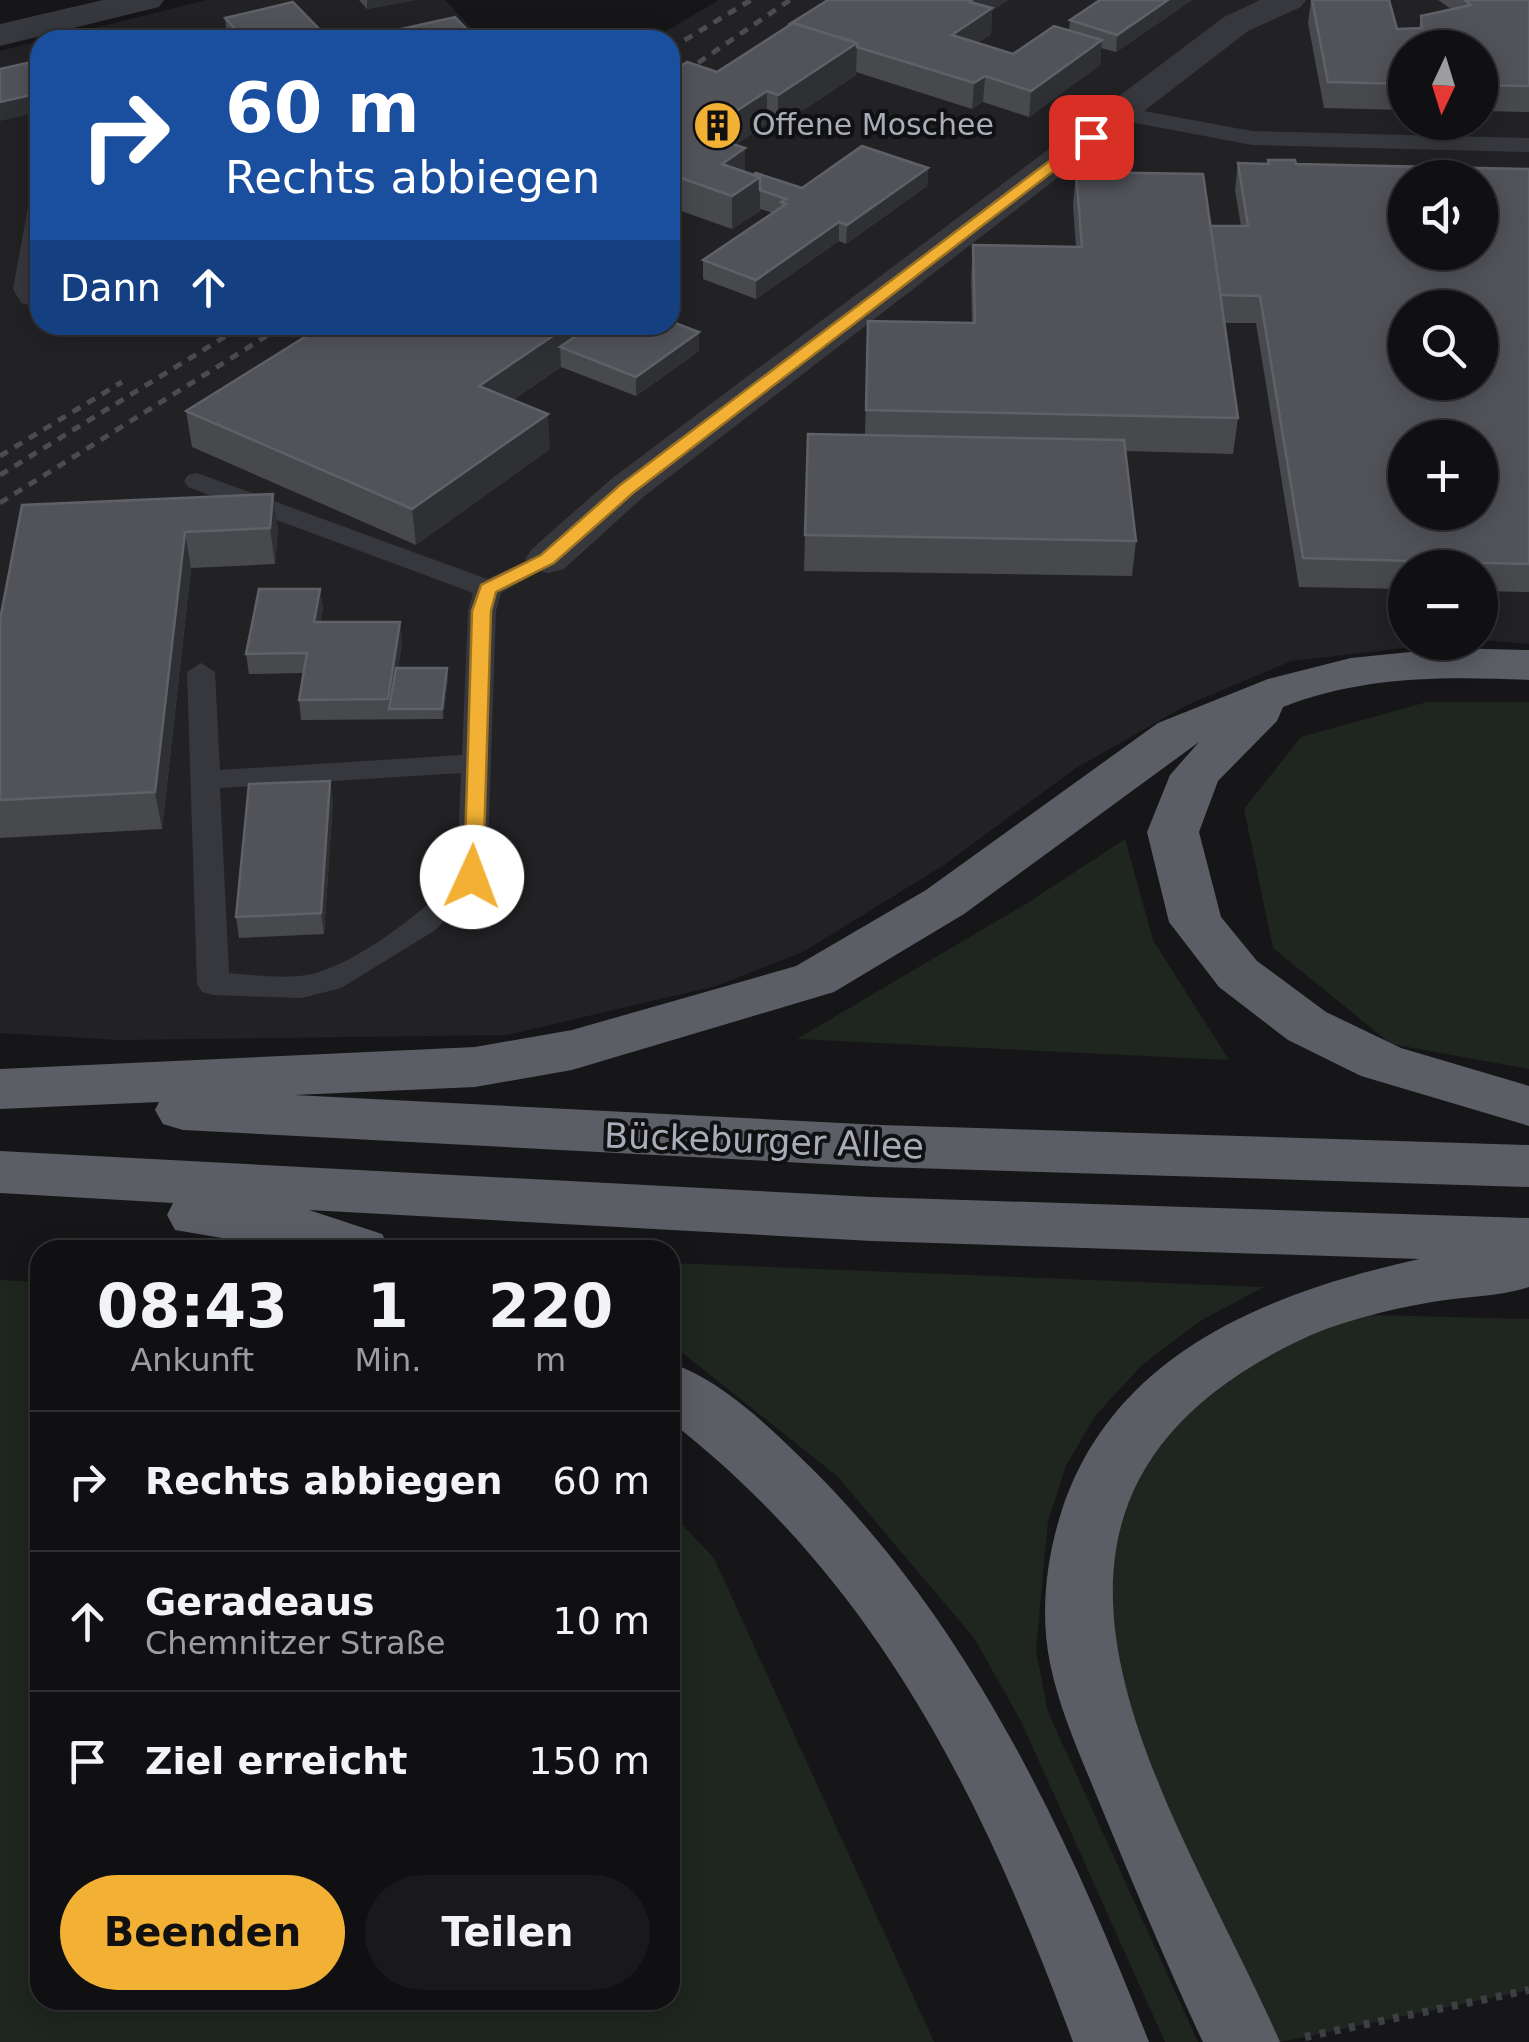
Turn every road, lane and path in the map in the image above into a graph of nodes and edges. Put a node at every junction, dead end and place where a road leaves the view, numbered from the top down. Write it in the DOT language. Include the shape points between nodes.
graph roads {
  1 [pos="147,0"];
  2 [pos="1289,0"];
  3 [pos="53,30"];
  4 [pos="30,34"];
  5 [pos="0,35"];
  6 [pos="1122,114"];
  7 [pos="1529,144"];
  8 [pos="30,260"];
  9 [pos="30,298"];
  10 [pos="197,481"];
  11 [pos="548,559"];
  12 [pos="488,589"];
  13 [pos="1529,666"];
  14 [pos="201,672"];
  15 [pos="1285,689"];
  16 [pos="476,764"];
  17 [pos="205,780"];
  18 [pos="0,1089"];
  19 [pos="0,1098"];
  20 [pos="1529,1106"];
  21 [pos="1529,1166"];
  22 [pos="0,1172"];
  23 [pos="0,1188"];
  24 [pos="331,1240"];
  25 [pos="1529,1240"];
  26 [pos="1529,1268"];
  27 [pos="680,1394"];
  28 [pos="1529,1990"];
  29 [pos="1270,2040"];
  30 [pos="1112,2042"];
  1 -- 3 [label="street"];
  2 -- 6 [label="street" via="1236,24"];
  4 -- 5 [label="street"];
  6 -- 7 [label="lane" via="1252,138"];
  6 -- 11 [label="street" via="626,489"];
  8 -- 9 [label="lane"];
  10 -- 12 [label="lane"];
  11 -- 12 [label="lane"];
  12 -- 16 [label="lane"];
  13 -- 15 [label="highway" via="1448,662"];
  14 -- 17 [label="lane"];
  15 -- 18 [label="highway" via="1175,734 944,902 815,979 572,1050 475,1067"];
  15 -- 20 [label="highway" via="1195,775 1173,832 1196,922 1238,974 1307,1026 1381,1062"];
  16 -- 17 [label="lane"];
  16 -- 17 [label="lane" via="472,877 466,886 424,923 316,985 213,984"];
  19 -- 21 [label="highway, Bückeburger Allee" via="479,1129"];
  22 -- 25 [label="highway, Bückeburger Allee" via="872,1219"];
  23 -- 24 [label="highway" via="295,1228"];
  26 -- 29 [label="highway" via="1458,1273 1296,1313 1227,1346 1178,1382 1134,1428 1102,1478 1080,1574 1080,1643 1092,1693 1194,1948"];
  27 -- 30 [label="highway" via="791,1484 913,1636 1022,1820"];
  28 -- 29 [label="path"];
}
